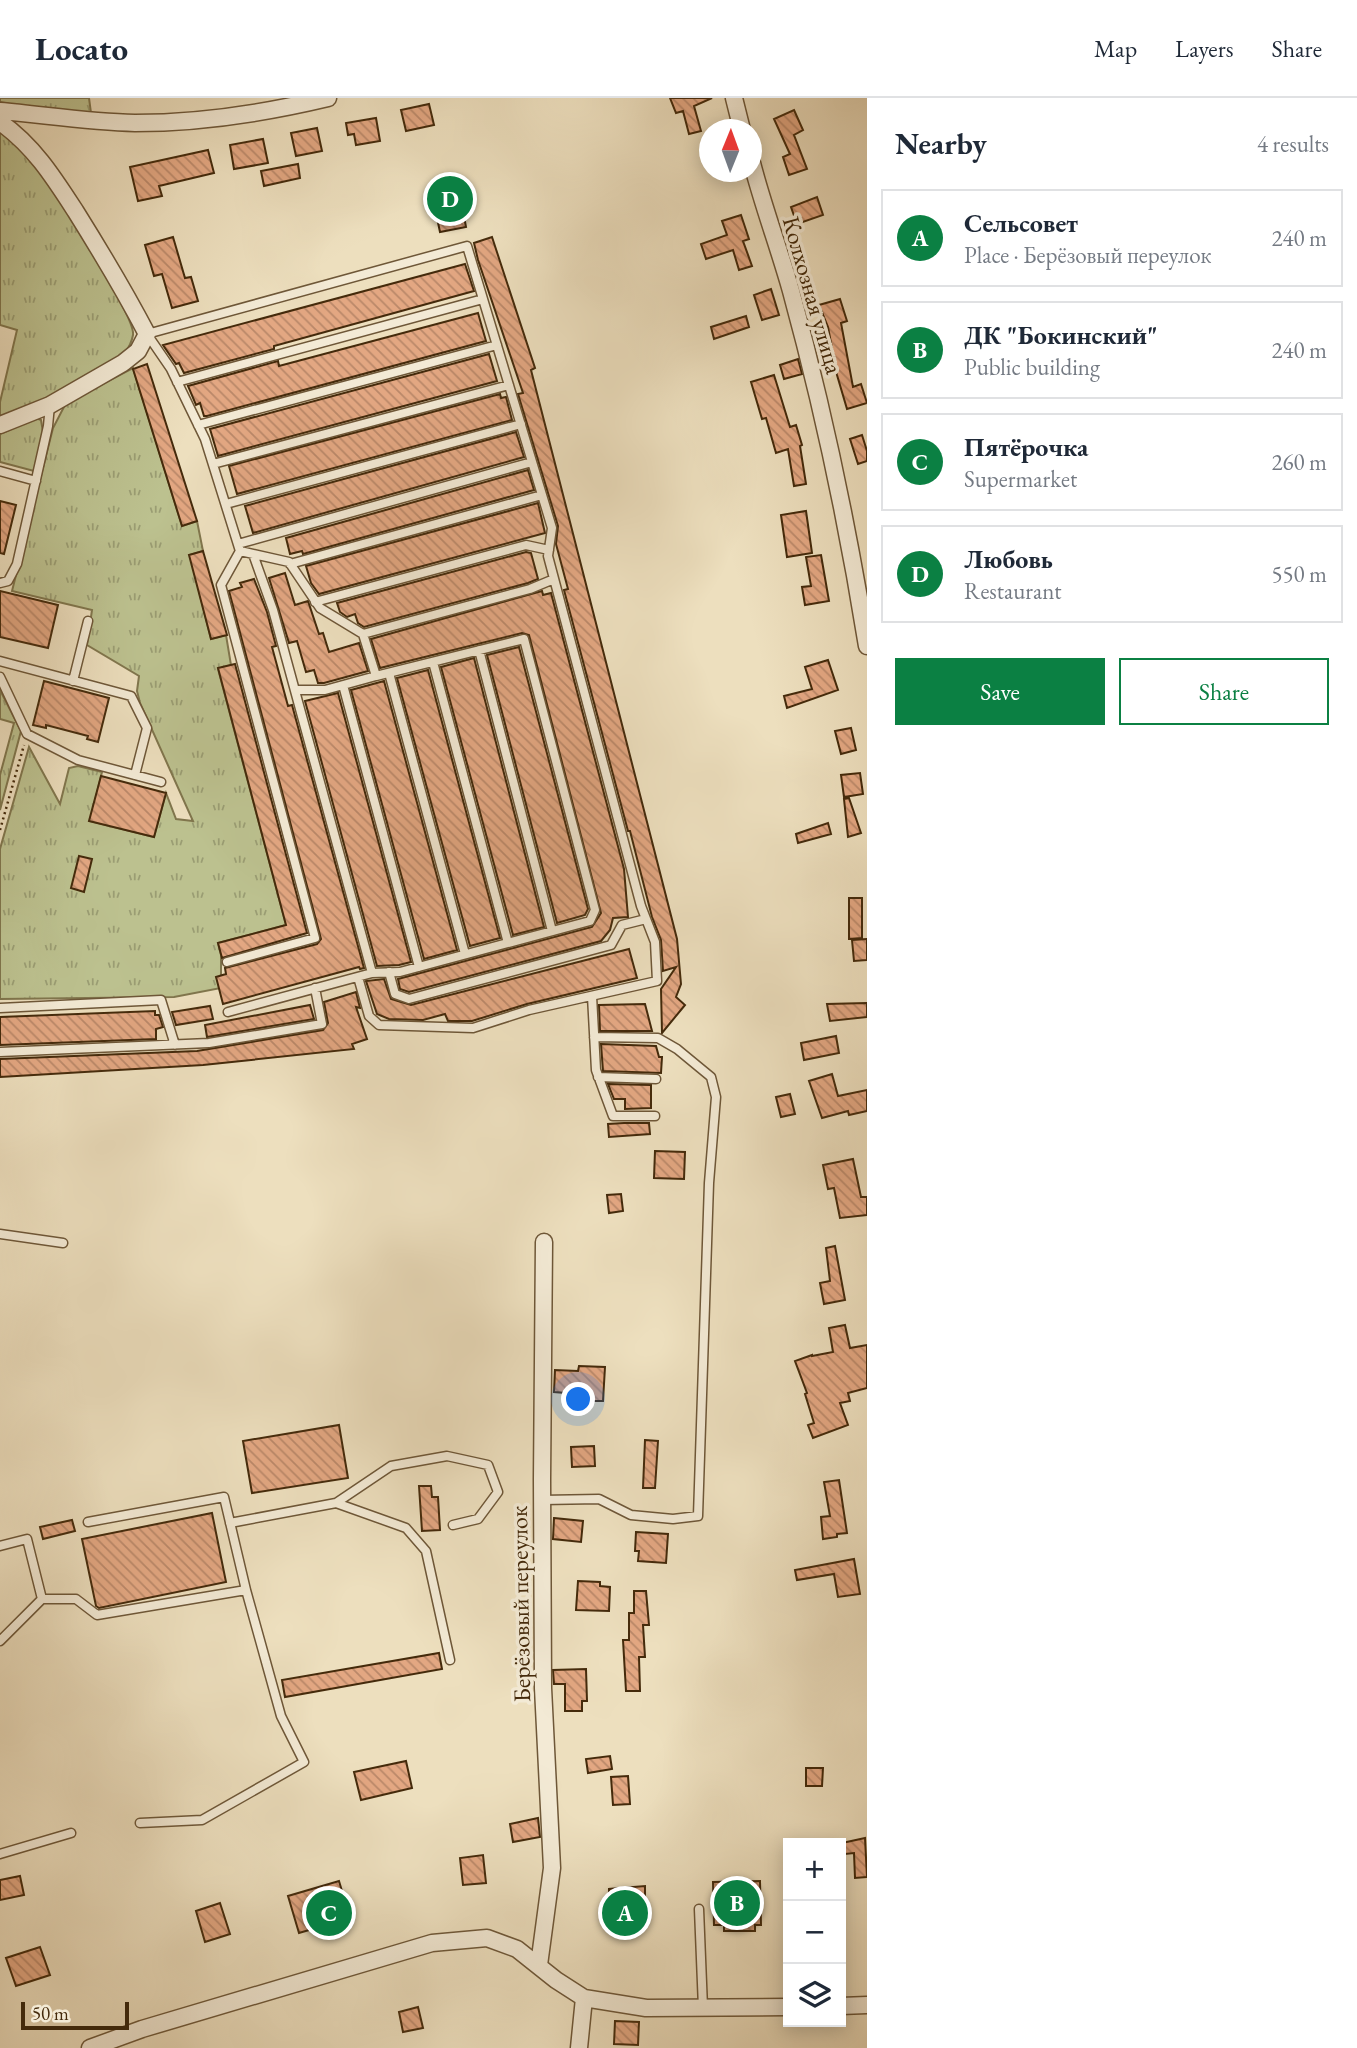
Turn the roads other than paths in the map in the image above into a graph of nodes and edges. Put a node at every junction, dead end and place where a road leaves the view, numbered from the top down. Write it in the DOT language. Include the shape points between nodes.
graph roads {
  1 [pos="328,98"];
  2 [pos="734,98"];
  3 [pos="0,111"];
  4 [pos="740,119"];
  5 [pos="0,122"];
  6 [pos="757,182"];
  7 [pos="484,299"];
  8 [pos="147,334"];
  9 [pos="497,345"];
  10 [pos="177,382"];
  11 [pos="509,385"];
  12 [pos="50,405"];
  13 [pos="521,424"];
  14 [pos="0,425"];
  15 [pos="198,425"];
  16 [pos="532,462"];
  17 [pos="213,464"];
  18 [pos="0,471"];
  19 [pos="36,481"];
  20 [pos="542,495"];
  21 [pos="226,504"];
  22 [pos="239,547"];
  23 [pos="549,550"];
  24 [pos="253,554"];
  25 [pos="290,564"];
  26 [pos="554,579"];
  27 [pos="0,583"];
  28 [pos="315,602"];
  29 [pos="88,621"];
  30 [pos="363,634"];
  31 [pos="867,646"];
  32 [pos="479,650"];
  33 [pos="0,661"];
  34 [pos="433,662"];
  35 [pos="389,673"];
  36 [pos="376,676"];
  37 [pos="0,677"];
  38 [pos="73,681"];
  39 [pos="344,685"];
  40 [pos="295,690"];
  41 [pos="135,775"];
  42 [pos="161,782"];
  43 [pos="646,919"];
  44 [pos="552,931"];
  45 [pos="508,943"];
  46 [pos="465,954"];
  47 [pos="227,962"];
  48 [pos="419,967"];
  49 [pos="388,972"];
  50 [pos="372,973"];
  51 [pos="358,977"];
  52 [pos="315,988"];
  53 [pos="592,996"];
  54 [pos="0,1008"];
  55 [pos="228,1012"];
  56 [pos="594,1037"];
  57 [pos="175,1045"];
  58 [pos="0,1052"];
  59 [pos="598,1077"];
  60 [pos="656,1079"];
  61 [pos="655,1116"];
  62 [pos="0,1234"];
  63 [pos="544,1241"];
  64 [pos="63,1243"];
  65 [pos="542,1500"];
  66 [pos="336,1503"];
  67 [pos="88,1522"];
  68 [pos="230,1524"];
  69 [pos="453,1525"];
  70 [pos="0,1546"];
  71 [pos="246,1590"];
  72 [pos="42,1599"];
  73 [pos="0,1641"];
  74 [pos="450,1660"];
  75 [pos="140,1823"];
  76 [pos="71,1833"];
  77 [pos="0,1854"];
  78 [pos="699,1909"];
  79 [pos="539,1965"];
  80 [pos="584,1998"];
  81 [pos="867,2005"];
  82 [pos="846,2006"];
  83 [pos="783,2007"];
  84 [pos="703,2008"];
  85 [pos="90,2048"];
  86 [pos="579,2048"];
  1 -- 3 [label="street" via="248,114 173,122 133,123"];
  2 -- 4 [label="street"];
  5 -- 8 [label="street" via="46,167"];
  6 -- 31 [label="street, Колхозная улица" via="826,431"];
  7 -- 8 [label="lane" via="467,246"];
  7 -- 9 [label="lane"];
  7 -- 10 [label="lane"];
  8 -- 10 [label="lane"];
  8 -- 12 [label="street" via="138,351 123,363"];
  9 -- 11 [label="lane"];
  9 -- 15 [label="lane"];
  10 -- 15 [label="lane"];
  11 -- 13 [label="lane"];
  11 -- 17 [label="lane"];
  12 -- 14 [label="street"];
  12 -- 19 [label="lane"];
  13 -- 16 [label="lane"];
  13 -- 21 [label="lane"];
  15 -- 17 [label="lane"];
  16 -- 20 [label="lane"];
  16 -- 22 [label="lane"];
  17 -- 21 [label="lane"];
  18 -- 19 [label="lane"];
  19 -- 27 [label="lane" via="17,564 8,581"];
  20 -- 23 [label="lane" via="552,528"];
  20 -- 25 [label="lane"];
  21 -- 22 [label="lane"];
  22 -- 24 [label="lane"];
  22 -- 47 [label="lane" via="221,585 315,938"];
  23 -- 26 [label="lane"];
  23 -- 28 [label="lane" via="526,545"];
  24 -- 25 [label="lane"];
  24 -- 40 [label="lane"];
  25 -- 28 [label="lane"];
  26 -- 30 [label="lane"];
  26 -- 43 [label="lane"];
  28 -- 30 [label="lane"];
  29 -- 38 [label="lane"];
  30 -- 36 [label="lane"];
  32 -- 34 [label="lane"];
  32 -- 44 [label="lane"];
  32 -- 44 [label="lane" via="524,639 595,910 590,921"];
  33 -- 38 [label="lane"];
  34 -- 35 [label="lane"];
  34 -- 45 [label="lane"];
  35 -- 36 [label="lane"];
  35 -- 46 [label="lane"];
  36 -- 39 [label="lane"];
  37 -- 41 [label="lane" via="27,734 78,760"];
  38 -- 41 [label="lane" via="131,696 147,728"];
  39 -- 40 [label="lane"];
  39 -- 48 [label="lane"];
  40 -- 50 [label="lane"];
  41 -- 42 [label="lane"];
  43 -- 49 [label="lane" via="622,925 611,945 409,999 395,994"];
  43 -- 53 [label="lane" via="655,942 657,981"];
  44 -- 45 [label="lane"];
  45 -- 46 [label="lane"];
  46 -- 48 [label="lane"];
  48 -- 49 [label="lane"];
  49 -- 50 [label="lane"];
  50 -- 51 [label="lane"];
  51 -- 52 [label="lane"];
  51 -- 53 [label="lane" via="369,1016 379,1025 473,1028"];
  52 -- 55 [label="lane"];
  52 -- 57 [label="lane" via="322,1024"];
  53 -- 56 [label="lane"];
  54 -- 57 [label="lane" via="161,1000"];
  56 -- 59 [label="lane"];
  56 -- 65 [label="lane" via="658,1038 711,1077 716,1097 698,1516 631,1515 599,1499"];
  57 -- 58 [label="lane"];
  59 -- 60 [label="lane"];
  59 -- 61 [label="lane" via="613,1115"];
  62 -- 64 [label="lane"];
  63 -- 65 [label="street, Берёзовый переулок"];
  65 -- 79 [label="street, Берёзовый переулок" via="543,1688 552,1868"];
  66 -- 68 [label="lane"];
  66 -- 69 [label="lane" via="391,1466 447,1456 488,1465 498,1492 478,1519"];
  66 -- 74 [label="lane" via="406,1528 426,1551"];
  67 -- 68 [label="lane" via="224,1497"];
  68 -- 71 [label="lane"];
  70 -- 72 [label="lane" via="27,1539"];
  71 -- 72 [label="lane" via="97,1615 76,1599"];
  71 -- 75 [label="lane" via="281,1716 304,1762 202,1820"];
  72 -- 73 [label="lane"];
  76 -- 77 [label="lane"];
  78 -- 84 [label="lane"];
  79 -- 80 [label="street"];
  79 -- 85 [label="street" via="517,1949 487,1938 432,1943"];
  80 -- 84 [label="street" via="646,2008"];
  80 -- 86 [label="street"];
  81 -- 82 [label="street"];
  83 -- 84 [label="street"];
}
